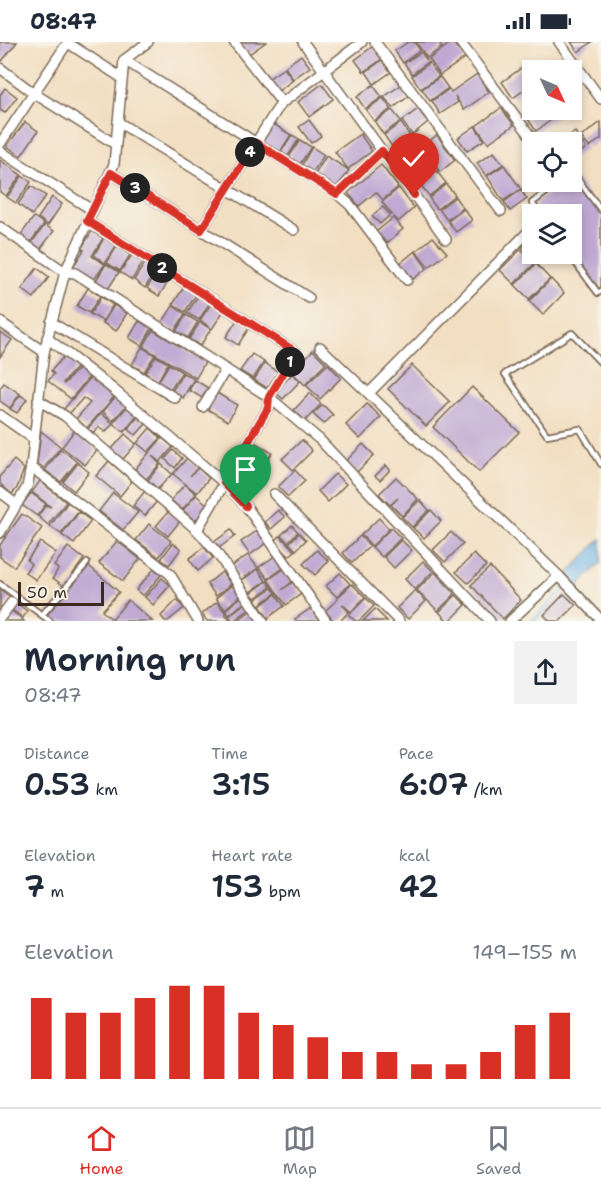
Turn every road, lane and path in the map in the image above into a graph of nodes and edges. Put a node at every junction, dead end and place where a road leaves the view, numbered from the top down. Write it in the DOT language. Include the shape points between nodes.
graph roads {
  1 [pos="68,42"];
  2 [pos="148,42"];
  3 [pos="234,42"];
  4 [pos="303,42"];
  5 [pos="362,42"];
  6 [pos="375,42"];
  7 [pos="460,42"];
  8 [pos="559,42"];
  9 [pos="124,60"];
  10 [pos="0,68"];
  11 [pos="324,71"];
  12 [pos="122,78"];
  13 [pos="34,93"];
  14 [pos="601,99"];
  15 [pos="282,103"];
  16 [pos="118,122"];
  17 [pos="528,132"];
  18 [pos="256,143"];
  19 [pos="0,144"];
  20 [pos="115,144"];
  21 [pos="0,151"];
  22 [pos="382,151"];
  23 [pos="111,173"];
  24 [pos="582,184"];
  25 [pos="227,189"];
  26 [pos="547,192"];
  27 [pos="337,194"];
  28 [pos="533,204"];
  29 [pos="92,210"];
  30 [pos="601,210"];
  31 [pos="501,211"];
  32 [pos="87,221"];
  33 [pos="0,227"];
  34 [pos="201,230"];
  35 [pos="294,230"];
  36 [pos="522,238"];
  37 [pos="446,239"];
  38 [pos="576,264"];
  39 [pos="65,272"];
  40 [pos="407,280"];
  41 [pos="601,291"];
  42 [pos="309,298"];
  43 [pos="0,322"];
  44 [pos="51,322"];
  45 [pos="47,338"];
  46 [pos="320,347"];
  47 [pos="44,352"];
  48 [pos="601,363"];
  49 [pos="226,369"];
  50 [pos="369,393"];
  51 [pos="269,397"];
  52 [pos="175,398"];
  53 [pos="38,400"];
  54 [pos="203,407"];
  55 [pos="0,415"];
  56 [pos="34,439"];
  57 [pos="601,464"];
  58 [pos="31,467"];
  59 [pos="224,483"];
  60 [pos="0,492"];
  61 [pos="274,494"];
  62 [pos="16,504"];
  63 [pos="197,530"];
  64 [pos="0,532"];
  65 [pos="87,563"];
  66 [pos="559,576"];
  67 [pos="0,584"];
  68 [pos="12,602"];
  69 [pos="42,615"];
  70 [pos="0,618"];
  71 [pos="601,620"];
  72 [pos="50,621"];
  73 [pos="198,621"];
  74 [pos="263,621"];
  75 [pos="327,621"];
  76 [pos="399,621"];
  77 [pos="490,621"];
  78 [pos="510,621"];
  1 -- 12 [label="street"];
  1 -- 13 [label="street"];
  2 -- 9 [label="street"];
  3 -- 15 [label="street"];
  4 -- 11 [label="street"];
  5 -- 11 [label="street"];
  6 -- 31 [label="street"];
  7 -- 17 [label="street"];
  8 -- 14 [label="street"];
  9 -- 12 [label="street"];
  9 -- 18 [label="street"];
  10 -- 13 [label="street"];
  11 -- 15 [label="street"];
  11 -- 22 [label="street"];
  12 -- 16 [label="street"];
  13 -- 19 [label="street"];
  13 -- 20 [label="street"];
  15 -- 18 [label="street"];
  16 -- 20 [label="street"];
  16 -- 25 [label="street"];
  18 -- 25 [label="street"];
  18 -- 27 [label="street"];
  20 -- 23 [label="street"];
  21 -- 29 [label="street"];
  22 -- 27 [label="street"];
  22 -- 37 [label="street"];
  23 -- 29 [label="street"];
  23 -- 34 [label="street"];
  24 -- 30 [label="lane"];
  25 -- 34 [label="street"];
  25 -- 35 [label="street"];
  26 -- 28 [label="lane"];
  27 -- 40 [label="street" via="350,205"];
  29 -- 32 [label="street"];
  32 -- 39 [label="street"];
  32 -- 51 [label="street" via="296,352"];
  33 -- 39 [label="street"];
  34 -- 42 [label="street"];
  36 -- 50 [label="street"];
  38 -- 41 [label="lane" via="598,293"];
  39 -- 44 [label="street"];
  39 -- 49 [label="street" via="75,273"];
  43 -- 47 [label="street"];
  44 -- 45 [label="street"];
  44 -- 52 [label="street"];
  45 -- 47 [label="street"];
  45 -- 59 [label="street"];
  46 -- 50 [label="street"];
  47 -- 53 [label="street"];
  48 -- 57 [label="lane" via="572,333 505,374 547,435 580,429"];
  49 -- 51 [label="street"];
  49 -- 54 [label="street"];
  50 -- 66 [label="street"];
  51 -- 59 [label="street" via="268,408"];
  51 -- 77 [label="street" via="320,440"];
  53 -- 56 [label="street"];
  53 -- 63 [label="street" via="65,416"];
  55 -- 56 [label="street"];
  56 -- 58 [label="street"];
  58 -- 62 [label="street" via="27,487"];
  58 -- 73 [label="street" via="170,574"];
  59 -- 63 [label="street"];
  59 -- 75 [label="street" via="246,506"];
  60 -- 62 [label="street"];
  61 -- 76 [label="street"];
  62 -- 64 [label="street"];
  63 -- 74 [label="street"];
  65 -- 69 [label="lane"];
  66 -- 71 [label="street"];
  66 -- 78 [label="street"];
  67 -- 69 [label="lane"];
  68 -- 70 [label="street"];
  69 -- 72 [label="lane"];
}
